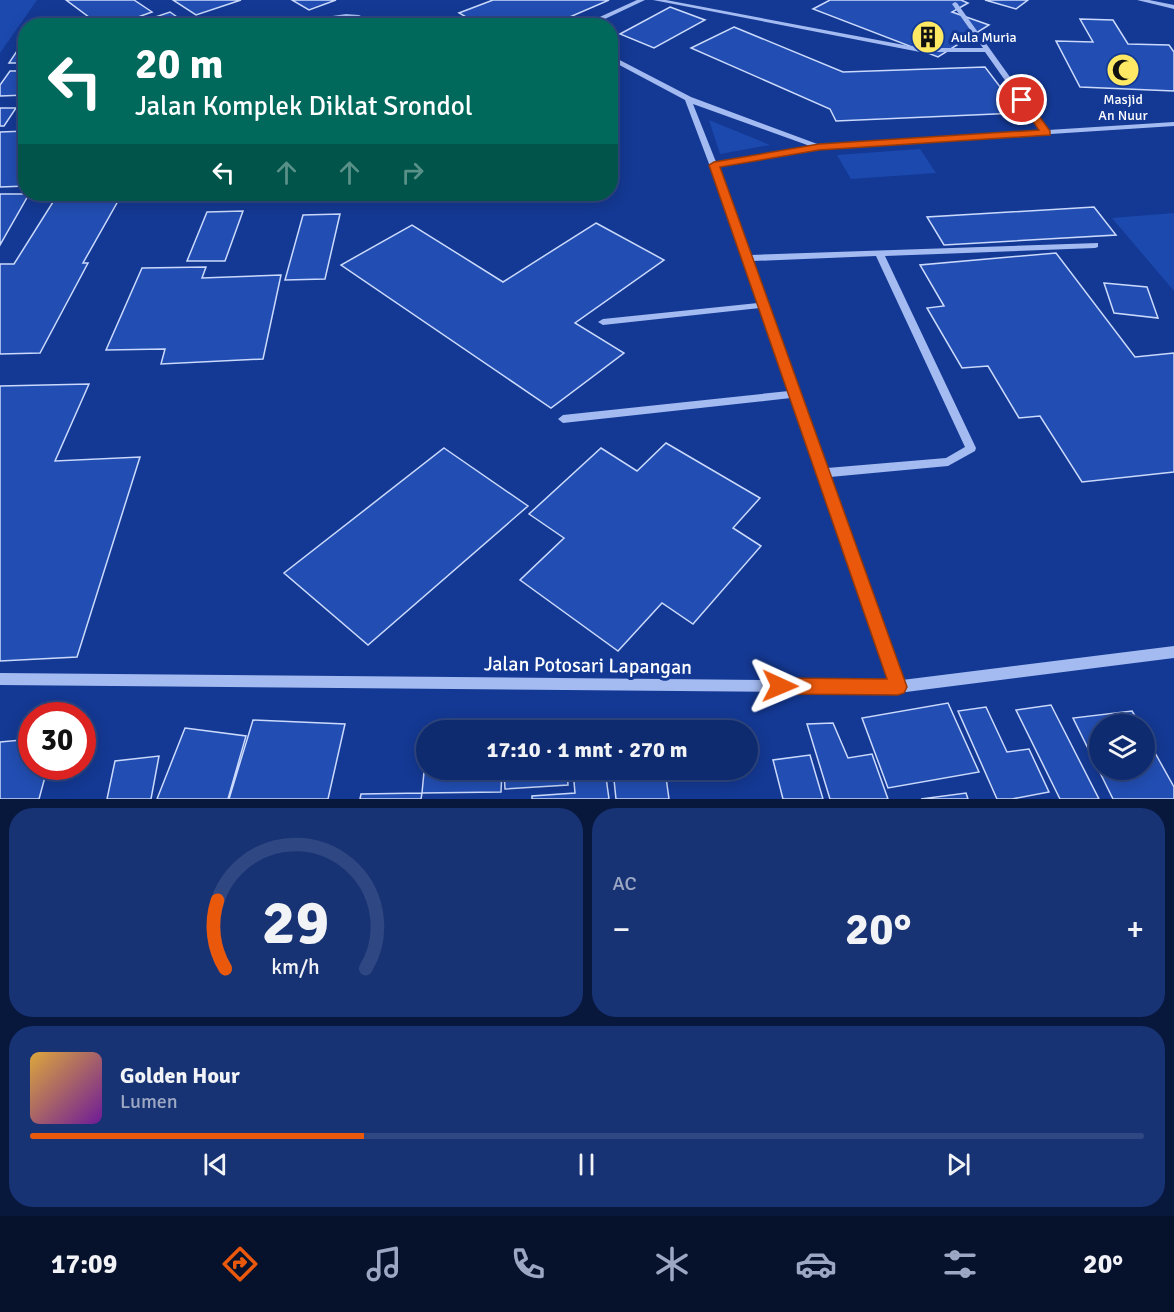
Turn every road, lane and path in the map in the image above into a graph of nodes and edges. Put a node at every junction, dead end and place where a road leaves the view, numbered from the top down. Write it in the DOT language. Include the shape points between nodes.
graph roads {
  1 [pos="642,0"];
  2 [pos="656,0"];
  3 [pos="1140,0"];
  4 [pos="955,4"];
  5 [pos="1174,7"];
  6 [pos="330,18"];
  7 [pos="361,18"];
  8 [pos="601,18"];
  9 [pos="987,50"];
  10 [pos="618,61"];
  11 [pos="688,99"];
  12 [pos="1174,124"];
  13 [pos="1046,133"];
  14 [pos="819,147"];
  15 [pos="714,165"];
  16 [pos="1095,245"];
  17 [pos="879,253"];
  18 [pos="747,258"];
  19 [pos="764,305"];
  20 [pos="603,322"];
  21 [pos="795,394"];
  22 [pos="563,419"];
  23 [pos="822,473"];
  24 [pos="1174,652"];
  25 [pos="0,680"];
  26 [pos="898,687"];
  1 -- 8 [label="street"];
  2 -- 9 [label="street" via="920,50"];
  3 -- 5 [label="street"];
  4 -- 9 [label="street"];
  6 -- 7 [label="street"];
  9 -- 13 [label="street"];
  10 -- 11 [label="street"];
  11 -- 14 [label="street"];
  11 -- 15 [label="street"];
  12 -- 13 [label="street"];
  13 -- 14 [label="street"];
  14 -- 15 [label="street"];
  15 -- 18 [label="street"];
  16 -- 17 [label="street"];
  17 -- 18 [label="street"];
  17 -- 23 [label="street" via="971,448 948,462"];
  18 -- 19 [label="street"];
  19 -- 20 [label="street"];
  19 -- 21 [label="street"];
  21 -- 22 [label="street"];
  21 -- 23 [label="street"];
  23 -- 26 [label="street"];
  24 -- 26 [label="street, Jalan Potosari Lapangan"];
  25 -- 26 [label="street, Jalan Potosari Lapangan"];
}
